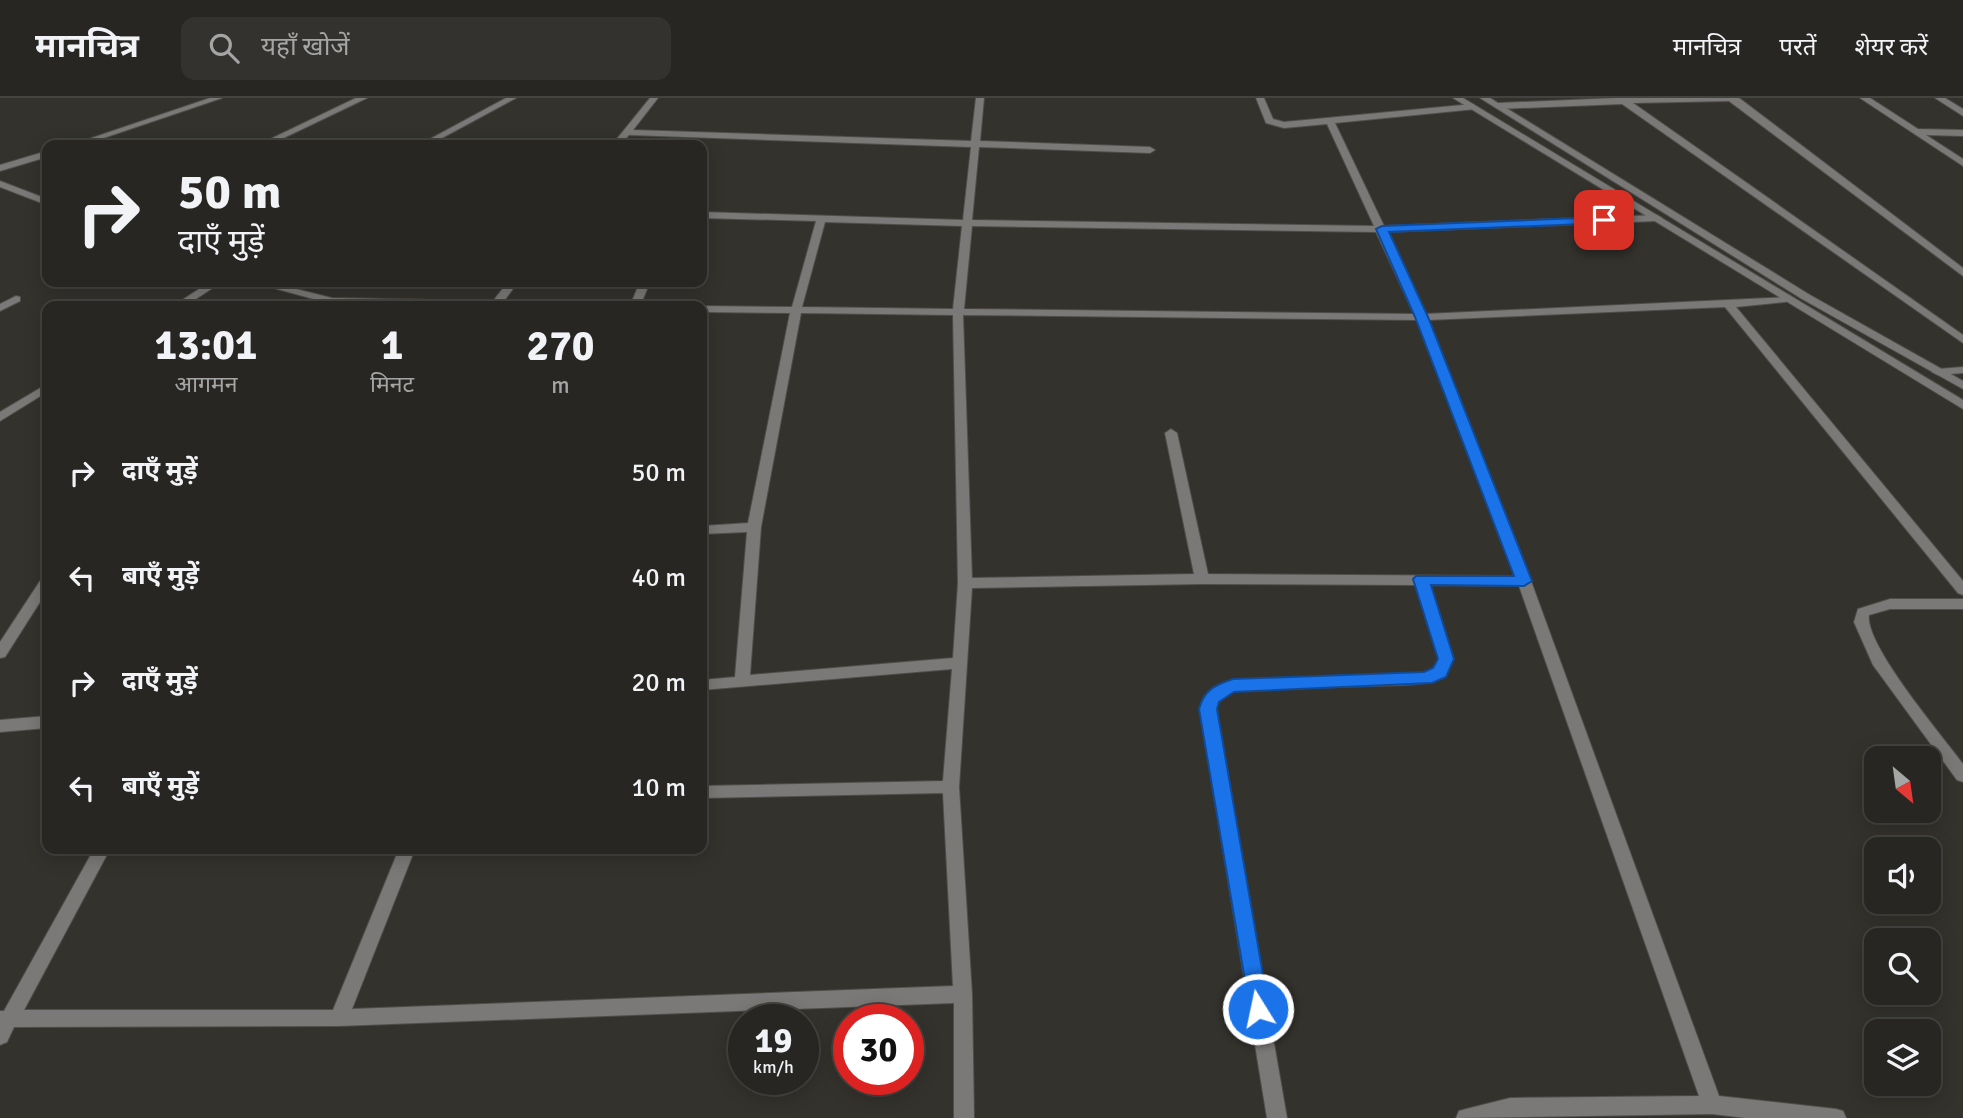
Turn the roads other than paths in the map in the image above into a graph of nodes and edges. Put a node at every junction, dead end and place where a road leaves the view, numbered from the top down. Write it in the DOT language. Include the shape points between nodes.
graph roads {
  1 [pos="218,98"];
  2 [pos="363,98"];
  3 [pos="512,98"];
  4 [pos="654,98"];
  5 [pos="980,98"];
  6 [pos="1260,98"];
  7 [pos="1457,98"];
  8 [pos="1484,98"];
  9 [pos="1733,98"];
  10 [pos="1864,98"];
  11 [pos="1939,98"];
  12 [pos="1622,99"];
  13 [pos="1498,106"];
  14 [pos="1473,107"];
  15 [pos="1963,113"];
  16 [pos="1329,120"];
  17 [pos="626,132"];
  18 [pos="1916,132"];
  19 [pos="1963,133"];
  20 [pos="90,140"];
  21 [pos="273,140"];
  22 [pos="432,140"];
  23 [pos="620,140"];
  24 [pos="977,143"];
  25 [pos="1150,150"];
  26 [pos="42,155"];
  27 [pos="1963,163"];
  28 [pos="0,168"];
  29 [pos="0,184"];
  30 [pos="42,200"];
  31 [pos="707,215"];
  32 [pos="1657,218"];
  33 [pos="821,220"];
  34 [pos="965,223"];
  35 [pos="1382,229"];
  36 [pos="1963,274"];
  37 [pos="209,287"];
  38 [pos="276,287"];
  39 [pos="16,299"];
  40 [pos="1785,299"];
  41 [pos="186,301"];
  42 [pos="332,301"];
  43 [pos="1728,304"];
  44 [pos="0,308"];
  45 [pos="707,309"];
  46 [pos="796,311"];
  47 [pos="958,313"];
  48 [pos="1421,317"];
  49 [pos="1963,340"];
  50 [pos="1963,370"];
  51 [pos="1938,372"];
  52 [pos="1963,386"];
  53 [pos="42,390"];
  54 [pos="1963,405"];
  55 [pos="1,417"];
  56 [pos="1171,433"];
  57 [pos="754,527"];
  58 [pos="707,530"];
  59 [pos="1202,579"];
  60 [pos="1421,579"];
  61 [pos="1524,581"];
  62 [pos="965,583"];
  63 [pos="42,589"];
  64 [pos="1963,590"];
  65 [pos="1963,604"];
  66 [pos="0,653"];
  67 [pos="958,663"];
  68 [pos="742,683"];
  69 [pos="707,685"];
  70 [pos="42,722"];
  71 [pos="0,726"];
  72 [pos="1963,776"];
  73 [pos="951,787"];
  74 [pos="707,792"];
  75 [pos="99,854"];
  76 [pos="405,854"];
  77 [pos="963,994"];
  78 [pos="5,1018"];
  79 [pos="340,1018"];
  80 [pos="0,1036"];
  81 [pos="1712,1105"];
  82 [pos="964,1118"];
  83 [pos="1277,1118"];
  84 [pos="1466,1118"];
  85 [pos="1836,1118"];
  1 -- 20 [label="street"];
  2 -- 21 [label="street"];
  3 -- 22 [label="street"];
  4 -- 17 [label="street"];
  5 -- 24 [label="street"];
  6 -- 16 [label="street" via="1274,124"];
  7 -- 14 [label="street"];
  8 -- 13 [label="street"];
  9 -- 12 [label="street"];
  9 -- 36 [label="street"];
  10 -- 18 [label="street"];
  11 -- 15 [label="street"];
  12 -- 13 [label="street"];
  12 -- 49 [label="street"];
  13 -- 51 [label="street" via="1806,297"];
  14 -- 16 [label="street"];
  14 -- 32 [label="street"];
  16 -- 35 [label="street"];
  17 -- 23 [label="street"];
  17 -- 24 [label="street"];
  18 -- 19 [label="street"];
  18 -- 27 [label="street"];
  24 -- 25 [label="street"];
  24 -- 34 [label="street"];
  26 -- 28 [label="street"];
  29 -- 30 [label="street"];
  31 -- 33 [label="street"];
  32 -- 35 [label="street"];
  32 -- 40 [label="street"];
  33 -- 34 [label="street"];
  33 -- 46 [label="street"];
  34 -- 35 [label="street"];
  34 -- 47 [label="street"];
  35 -- 48 [label="street"];
  37 -- 41 [label="street"];
  38 -- 42 [label="street"];
  39 -- 44 [label="street"];
  40 -- 43 [label="street"];
  40 -- 54 [label="street"];
  43 -- 48 [label="street"];
  43 -- 64 [label="street"];
  45 -- 46 [label="street"];
  46 -- 47 [label="street"];
  46 -- 57 [label="street"];
  47 -- 48 [label="street"];
  47 -- 62 [label="street"];
  48 -- 61 [label="street"];
  50 -- 51 [label="street"];
  51 -- 52 [label="street"];
  53 -- 55 [label="street"];
  56 -- 59 [label="street"];
  57 -- 58 [label="street"];
  57 -- 68 [label="street"];
  59 -- 60 [label="street"];
  59 -- 62 [label="street"];
  60 -- 61 [label="street"];
  60 -- 83 [label="street" via="1446,659 1440,673 1407,680 1233,685 1219,691 1208,709"];
  61 -- 81 [label="street"];
  62 -- 67 [label="street"];
  63 -- 66 [label="street"];
  65 -- 72 [label="street" via="1890,604 1863,611 1861,622 1878,661"];
  67 -- 68 [label="street"];
  67 -- 73 [label="street"];
  68 -- 69 [label="street"];
  70 -- 71 [label="street"];
  73 -- 74 [label="street"];
  73 -- 77 [label="street"];
  75 -- 78 [label="street"];
  76 -- 79 [label="street"];
  77 -- 79 [label="street"];
  77 -- 82 [label="street"];
  78 -- 79 [label="street"];
  78 -- 80 [label="street"];
  81 -- 84 [label="street" via="1510,1107"];
  81 -- 85 [label="street"];
}
